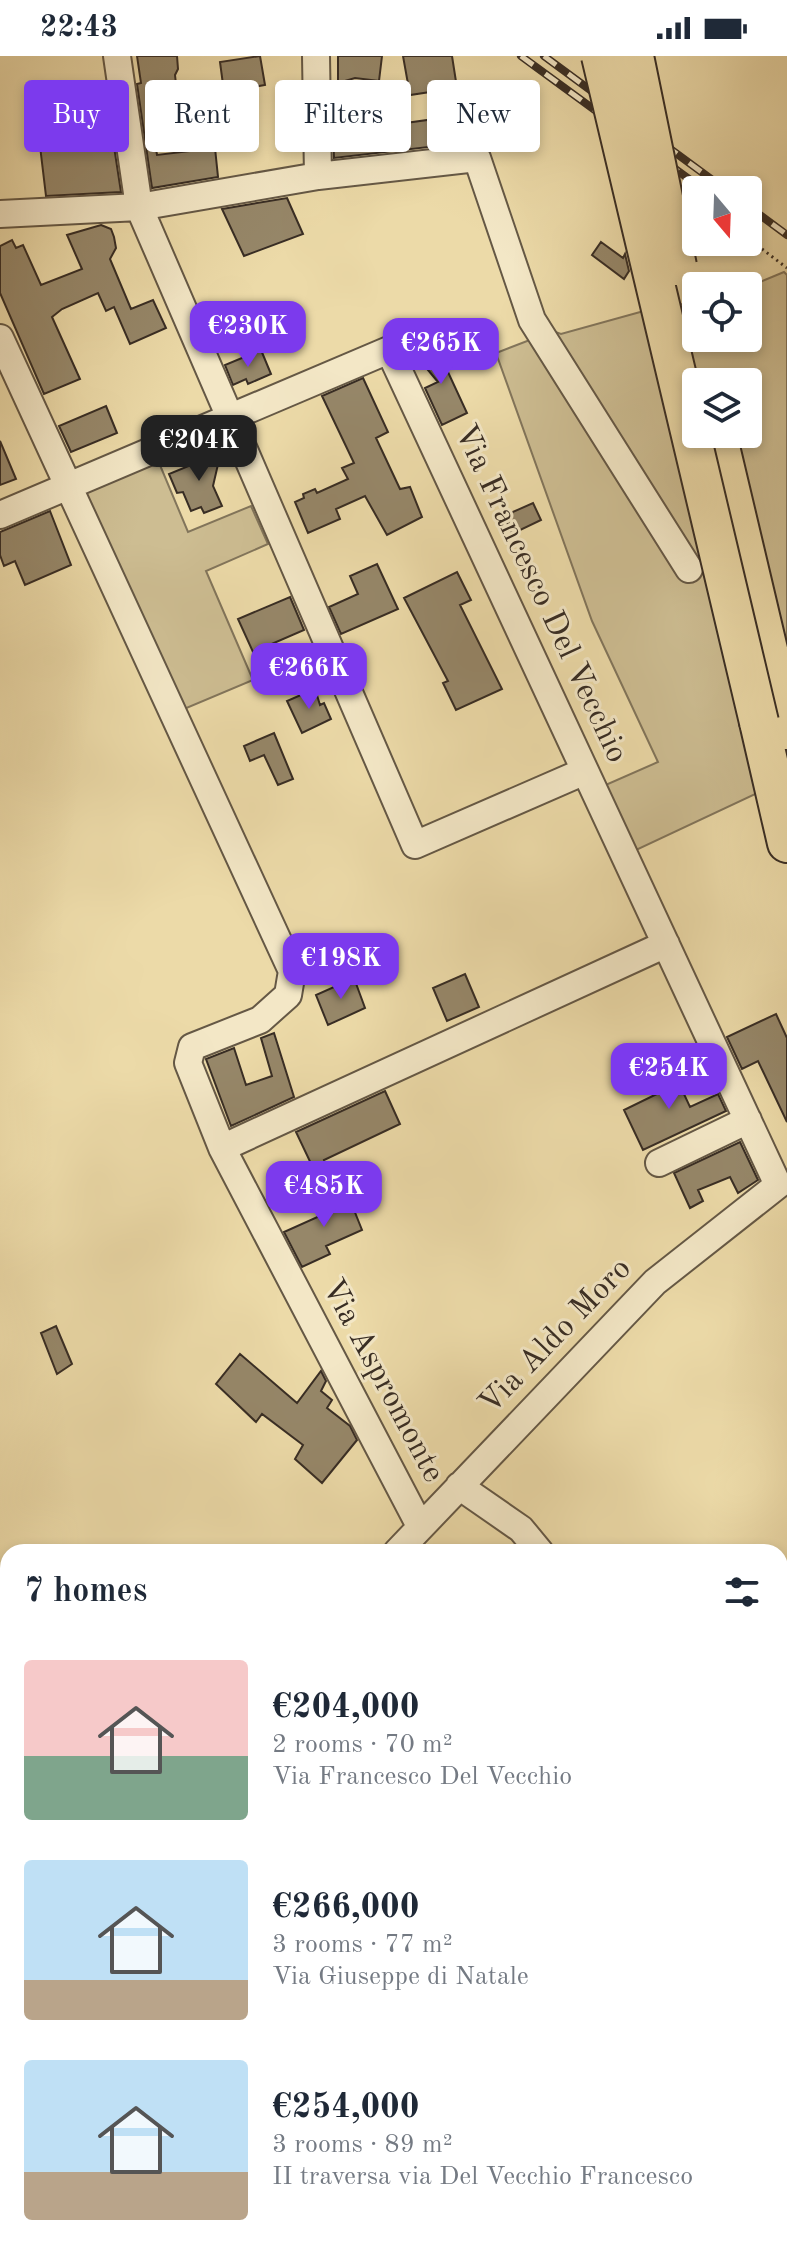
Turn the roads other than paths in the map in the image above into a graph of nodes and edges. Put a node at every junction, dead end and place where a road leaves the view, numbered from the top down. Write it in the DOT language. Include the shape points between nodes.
graph roads {
  1 [pos="117,56"];
  2 [pos="316,56"];
  3 [pos="601,56"];
  4 [pos="634,56"];
  5 [pos="318,176"];
  6 [pos="139,207"];
  7 [pos="0,214"];
  8 [pos="0,338"];
  9 [pos="701,368"];
  10 [pos="228,417"];
  11 [pos="720,448"];
  12 [pos="66,486"];
  13 [pos="0,515"];
  14 [pos="689,569"];
  15 [pos="777,723"];
  16 [pos="585,771"];
  17 [pos="787,843"];
  18 [pos="666,944"];
  19 [pos="748,1120"];
  20 [pos="222,1148"];
  21 [pos="659,1163"];
  22 [pos="778,1185"];
  23 [pos="459,1486"];
  24 [pos="420,1526"];
  25 [pos="404,1544"];
  26 [pos="533,1544"];
  1 -- 6 [label="street"];
  2 -- 5 [label="street"];
  3 -- 15 [label="highway, bridge"];
  4 -- 9 [label="highway, bridge"];
  5 -- 6 [label="street"];
  5 -- 14 [label="street" via="477,158 532,320"];
  6 -- 7 [label="street"];
  6 -- 10 [label="street"];
  8 -- 12 [label="street"];
  10 -- 12 [label="street, Via Francesco Del Vecchio"];
  10 -- 16 [label="street, Via Francesco Del Vecchio" via="389,350"];
  10 -- 16 [label="street" via="415,845"];
  11 -- 15 [label="highway"];
  12 -- 13 [label="street, Via Francesco Del Vecchio"];
  12 -- 20 [label="street, Via Aspromonte" via="292,971 288,995 260,1020 192,1047 188,1063"];
  15 -- 17 [label="highway"];
  16 -- 18 [label="street, Via Francesco Del Vecchio"];
  18 -- 19 [label="street, Via Francesco Del Vecchio"];
  18 -- 20 [label="street"];
  19 -- 21 [label="street"];
  19 -- 22 [label="street, Via Francesco Del Vecchio"];
  20 -- 24 [label="street, Via Aspromonte"];
  22 -- 23 [label="street, Via Aldo Moro" via="655,1282"];
  23 -- 24 [label="street, Via Aldo Moro"];
  23 -- 26 [label="street" via="521,1529"];
  24 -- 25 [label="street, Via Aldo Moro"];
}
